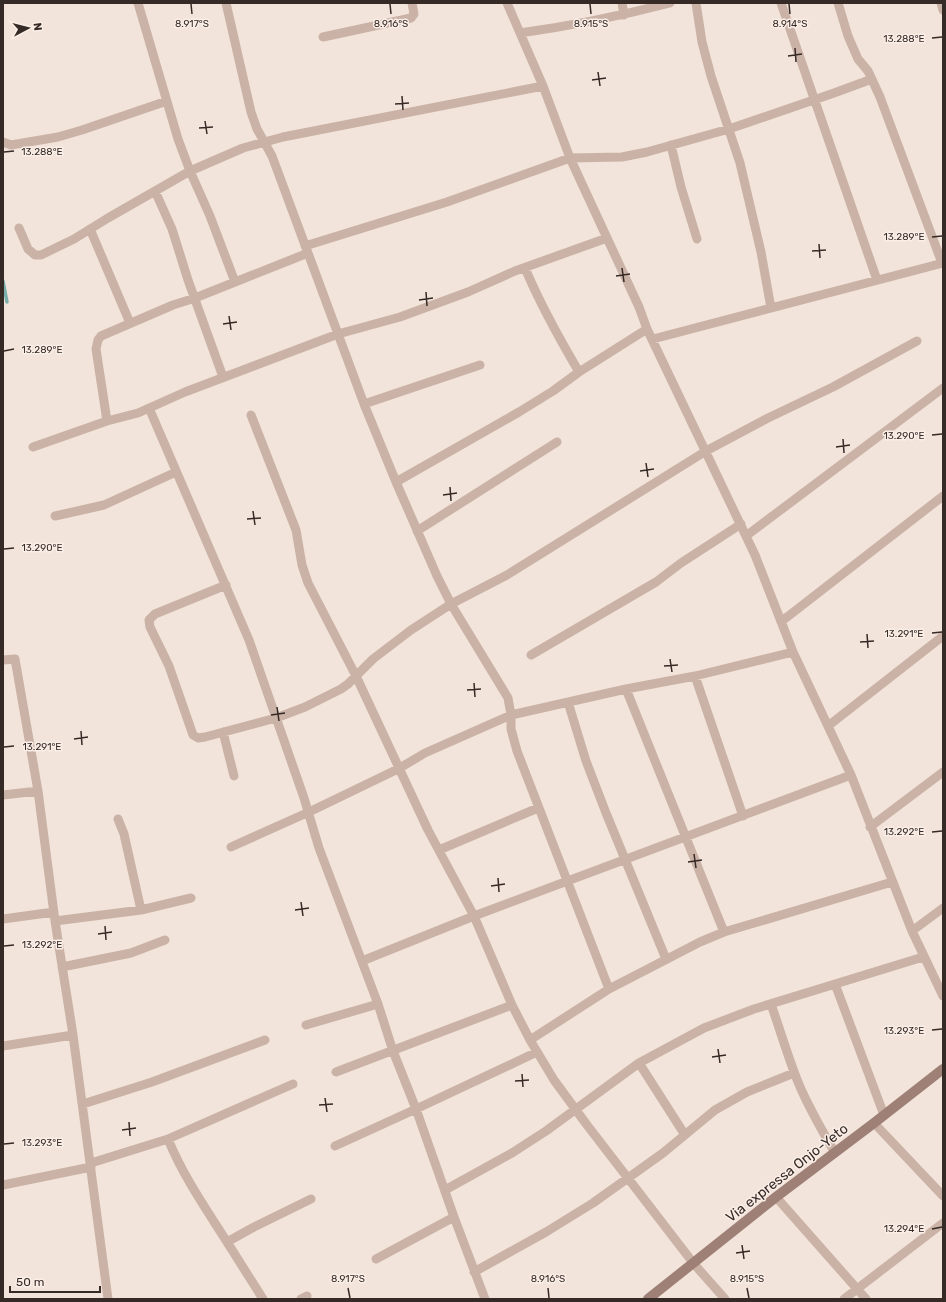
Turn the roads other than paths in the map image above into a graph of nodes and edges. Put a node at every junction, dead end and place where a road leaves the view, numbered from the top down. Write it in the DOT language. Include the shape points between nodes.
graph roads {
  1 [pos="138,3"];
  2 [pos="226,3"];
  3 [pos="412,3"];
  4 [pos="507,3"];
  5 [pos="622,3"];
  6 [pos="670,3"];
  7 [pos="696,3"];
  8 [pos="781,3"];
  9 [pos="838,3"];
  10 [pos="942,3"];
  11 [pos="943,10"];
  12 [pos="624,15"];
  13 [pos="520,33"];
  14 [pos="323,37"];
  15 [pos="872,79"];
  16 [pos="543,86"];
  17 [pos="815,100"];
  18 [pos="167,101"];
  19 [pos="729,129"];
  20 [pos="3,142"];
  21 [pos="265,143"];
  22 [pos="671,146"];
  23 [pos="570,158"];
  24 [pos="190,171"];
  25 [pos="155,191"];
  26 [pos="19,228"];
  27 [pos="90,229"];
  28 [pos="607,238"];
  29 [pos="698,239"];
  30 [pos="307,250"];
  31 [pos="942,263"];
  32 [pos="524,268"];
  33 [pos="877,280"];
  34 [pos="235,282"];
  35 [pos="195,298"];
  36 [pos="771,308"];
  37 [pos="130,323"];
  38 [pos="647,329"];
  39 [pos="338,334"];
  40 [pos="653,340"];
  41 [pos="917,341"];
  42 [pos="480,365"];
  43 [pos="579,372"];
  44 [pos="223,377"];
  45 [pos="942,392"];
  46 [pos="364,404"];
  47 [pos="149,408"];
  48 [pos="251,415"];
  49 [pos="107,421"];
  50 [pos="557,442"];
  51 [pos="33,447"];
  52 [pos="706,451"];
  53 [pos="176,472"];
  54 [pos="396,482"];
  55 [pos="943,496"];
  56 [pos="55,516"];
  57 [pos="741,524"];
  58 [pos="418,531"];
  59 [pos="746,536"];
  60 [pos="226,585"];
  61 [pos="451,604"];
  62 [pos="782,621"];
  63 [pos="943,636"];
  64 [pos="793,652"];
  65 [pos="531,655"];
  66 [pos="3,660"];
  67 [pos="356,676"];
  68 [pos="695,676"];
  69 [pos="626,689"];
  70 [pos="568,702"];
  71 [pos="511,715"];
  72 [pos="276,718"];
  73 [pos="828,726"];
  74 [pos="223,732"];
  75 [pos="398,769"];
  76 [pos="943,772"];
  77 [pos="234,776"];
  78 [pos="851,776"];
  79 [pos="38,791"];
  80 [pos="3,795"];
  81 [pos="538,808"];
  82 [pos="309,812"];
  83 [pos="743,816"];
  84 [pos="118,819"];
  85 [pos="870,826"];
  86 [pos="685,837"];
  87 [pos="231,847"];
  88 [pos="439,850"];
  89 [pos="625,860"];
  90 [pos="567,882"];
  91 [pos="892,882"];
  92 [pos="191,898"];
  93 [pos="943,908"];
  94 [pos="141,910"];
  95 [pos="54,916"];
  96 [pos="474,916"];
  97 [pos="3,919"];
  98 [pos="724,932"];
  99 [pos="912,932"];
  100 [pos="165,940"];
  101 [pos="924,957"];
  102 [pos="666,959"];
  103 [pos="362,962"];
  104 [pos="62,967"];
  105 [pos="835,984"];
  106 [pos="609,989"];
  107 [pos="943,996"];
  108 [pos="378,1004"];
  109 [pos="771,1004"];
  110 [pos="512,1005"];
  111 [pos="306,1025"];
  112 [pos="73,1035"];
  113 [pos="265,1040"];
  114 [pos="530,1040"];
  115 [pos="3,1046"];
  116 [pos="394,1051"];
  117 [pos="537,1052"];
  118 [pos="640,1063"];
  119 [pos="943,1069"];
  120 [pos="336,1072"];
  121 [pos="794,1073"];
  122 [pos="293,1084"];
  123 [pos="83,1104"];
  124 [pos="416,1109"];
  125 [pos="575,1109"];
  126 [pos="884,1115"];
  127 [pos="874,1123"];
  128 [pos="685,1135"];
  129 [pos="168,1139"];
  130 [pos="335,1146"];
  131 [pos="834,1153"];
  132 [pos="91,1165"];
  133 [pos="628,1178"];
  134 [pos="3,1185"];
  135 [pos="444,1190"];
  136 [pos="943,1196"];
  137 [pos="776,1197"];
  138 [pos="311,1199"];
  139 [pos="454,1217"];
  140 [pos="943,1223"];
  141 [pos="227,1242"];
  142 [pos="376,1259"];
  143 [pos="694,1264"];
  144 [pos="474,1272"];
  145 [pos="857,1288"];
  146 [pos="483,1298"];
  147 [pos="108,1299"];
  148 [pos="262,1299"];
  149 [pos="648,1299"];
  150 [pos="725,1299"];
  151 [pos="844,1299"];
  152 [pos="866,1299"];
  1 -- 18 [label="street"];
  2 -- 21 [label="street" via="251,112"];
  3 -- 14 [label="street" via="414,14 411,18"];
  4 -- 13 [label="street"];
  5 -- 12 [label="street"];
  6 -- 12 [label="street"];
  7 -- 19 [label="street" via="702,42"];
  8 -- 17 [label="street"];
  9 -- 15 [label="street" via="850,42"];
  10 -- 11 [label="street"];
  12 -- 13 [label="street" via="567,27"];
  13 -- 16 [label="street"];
  15 -- 17 [label="street"];
  15 -- 31 [label="street"];
  16 -- 21 [label="street" via="283,137"];
  16 -- 23 [label="street"];
  17 -- 19 [label="street"];
  17 -- 33 [label="street"];
  18 -- 20 [label="street" via="58,137 11,145"];
  18 -- 24 [label="street"];
  19 -- 22 [label="street"];
  19 -- 36 [label="street" via="740,163 761,252"];
  21 -- 24 [label="street" via="243,148"];
  21 -- 30 [label="street"];
  22 -- 23 [label="street" via="622,157"];
  22 -- 29 [label="street"];
  23 -- 28 [label="street"];
  23 -- 30 [label="street"];
  24 -- 25 [label="street"];
  24 -- 34 [label="street"];
  25 -- 27 [label="street"];
  25 -- 35 [label="street" via="172,229"];
  26 -- 27 [label="street" via="28,249 38,255 74,240"];
  27 -- 37 [label="street"];
  28 -- 32 [label="street"];
  28 -- 38 [label="street"];
  30 -- 34 [label="street"];
  30 -- 39 [label="street"];
  31 -- 33 [label="street"];
  32 -- 39 [label="street" via="400,317"];
  32 -- 43 [label="street" via="552,327"];
  33 -- 36 [label="street"];
  34 -- 35 [label="street"];
  35 -- 37 [label="street"];
  35 -- 44 [label="street"];
  36 -- 40 [label="street"];
  37 -- 49 [label="street" via="101,336 96,344"];
  38 -- 40 [label="street"];
  38 -- 43 [label="street"];
  39 -- 44 [label="street"];
  39 -- 46 [label="street"];
  40 -- 52 [label="street"];
  41 -- 52 [label="street"];
  42 -- 46 [label="street"];
  43 -- 54 [label="street" via="519,412"];
  44 -- 47 [label="street"];
  45 -- 59 [label="street"];
  46 -- 54 [label="street"];
  47 -- 49 [label="street"];
  47 -- 53 [label="street"];
  48 -- 67 [label="street" via="296,530 308,583"];
  49 -- 51 [label="street"];
  50 -- 58 [label="street"];
  52 -- 57 [label="street"];
  52 -- 61 [label="street" via="507,575"];
  53 -- 56 [label="street" via="104,505"];
  53 -- 60 [label="street"];
  54 -- 58 [label="street"];
  55 -- 62 [label="street"];
  57 -- 59 [label="street"];
  57 -- 65 [label="street" via="656,582"];
  58 -- 61 [label="street"];
  59 -- 62 [label="street"];
  60 -- 72 [label="street" via="249,640"];
  60 -- 74 [label="street" via="154,614 148,622 169,666 194,736 198,738"];
  61 -- 67 [label="street" via="411,630"];
  61 -- 71 [label="street" via="505,692"];
  62 -- 64 [label="street"];
  63 -- 73 [label="street"];
  64 -- 68 [label="street"];
  64 -- 73 [label="street"];
  66 -- 79 [label="street" via="15,659"];
  67 -- 72 [label="street" via="341,689"];
  67 -- 75 [label="street"];
  68 -- 69 [label="street"];
  68 -- 83 [label="street"];
  69 -- 70 [label="street"];
  69 -- 86 [label="street"];
  70 -- 71 [label="street"];
  70 -- 89 [label="street" via="586,761"];
  71 -- 75 [label="street" via="425,753"];
  71 -- 81 [label="street" via="513,739"];
  72 -- 74 [label="street"];
  72 -- 82 [label="street"];
  73 -- 78 [label="street"];
  74 -- 77 [label="street"];
  75 -- 82 [label="street"];
  75 -- 88 [label="street"];
  76 -- 85 [label="street"];
  78 -- 83 [label="street"];
  78 -- 85 [label="street"];
  79 -- 80 [label="street"];
  79 -- 95 [label="street"];
  81 -- 88 [label="street"];
  81 -- 90 [label="street"];
  82 -- 87 [label="street"];
  82 -- 103 [label="street" via="319,848"];
  83 -- 86 [label="street"];
  84 -- 94 [label="street"];
  85 -- 91 [label="street"];
  86 -- 89 [label="street"];
  86 -- 98 [label="street"];
  88 -- 96 [label="street"];
  89 -- 90 [label="street"];
  89 -- 102 [label="street"];
  90 -- 96 [label="street"];
  90 -- 106 [label="street"];
  91 -- 98 [label="street"];
  91 -- 99 [label="street"];
  92 -- 94 [label="street"];
  93 -- 99 [label="street"];
  94 -- 95 [label="street"];
  95 -- 97 [label="street"];
  95 -- 104 [label="street"];
  96 -- 103 [label="street"];
  96 -- 110 [label="street"];
  98 -- 102 [label="street"];
  99 -- 101 [label="street"];
  100 -- 104 [label="street" via="131,953"];
  101 -- 105 [label="street"];
  101 -- 107 [label="street"];
  102 -- 106 [label="street"];
  103 -- 108 [label="street"];
  104 -- 112 [label="street"];
  105 -- 109 [label="street"];
  105 -- 126 [label="street"];
  106 -- 114 [label="street"];
  108 -- 111 [label="street"];
  108 -- 116 [label="street"];
  109 -- 118 [label="street" via="704,1028"];
  109 -- 121 [label="street"];
  110 -- 114 [label="street"];
  110 -- 116 [label="street"];
  112 -- 115 [label="street"];
  112 -- 123 [label="street"];
  113 -- 123 [label="street" via="152,1082"];
  114 -- 117 [label="street"];
  116 -- 120 [label="street"];
  116 -- 124 [label="street"];
  117 -- 124 [label="street"];
  117 -- 125 [label="street"];
  118 -- 125 [label="street"];
  118 -- 128 [label="street"];
  119 -- 126 [label="main road, Via expressa Onjo-Yeto"];
  121 -- 128 [label="street" via="747,1092 715,1110"];
  121 -- 131 [label="street"];
  122 -- 129 [label="street"];
  123 -- 132 [label="street"];
  124 -- 130 [label="street"];
  124 -- 135 [label="street"];
  125 -- 133 [label="street"];
  125 -- 135 [label="street" via="518,1149"];
  126 -- 127 [label="main road, Via expressa Onjo-Yeto"];
  127 -- 131 [label="main road, Via expressa Onjo-Yeto"];
  127 -- 136 [label="street"];
  128 -- 133 [label="street"];
  129 -- 132 [label="street"];
  129 -- 141 [label="street" via="191,1187"];
  131 -- 137 [label="main road, Via expressa Onjo-Yeto"];
  132 -- 134 [label="street"];
  132 -- 147 [label="street"];
  133 -- 143 [label="street"];
  133 -- 144 [label="street" via="546,1232"];
  135 -- 139 [label="street"];
  137 -- 143 [label="main road, Via expressa Onjo-Yeto"];
  137 -- 145 [label="street"];
  138 -- 141 [label="street"];
  139 -- 142 [label="street"];
  139 -- 144 [label="street"];
  140 -- 145 [label="street"];
  141 -- 148 [label="street"];
  143 -- 149 [label="main road, Via expressa Onjo-Yeto"];
  143 -- 150 [label="street"];
  144 -- 146 [label="street"];
  145 -- 151 [label="street"];
  145 -- 152 [label="street"];
}
